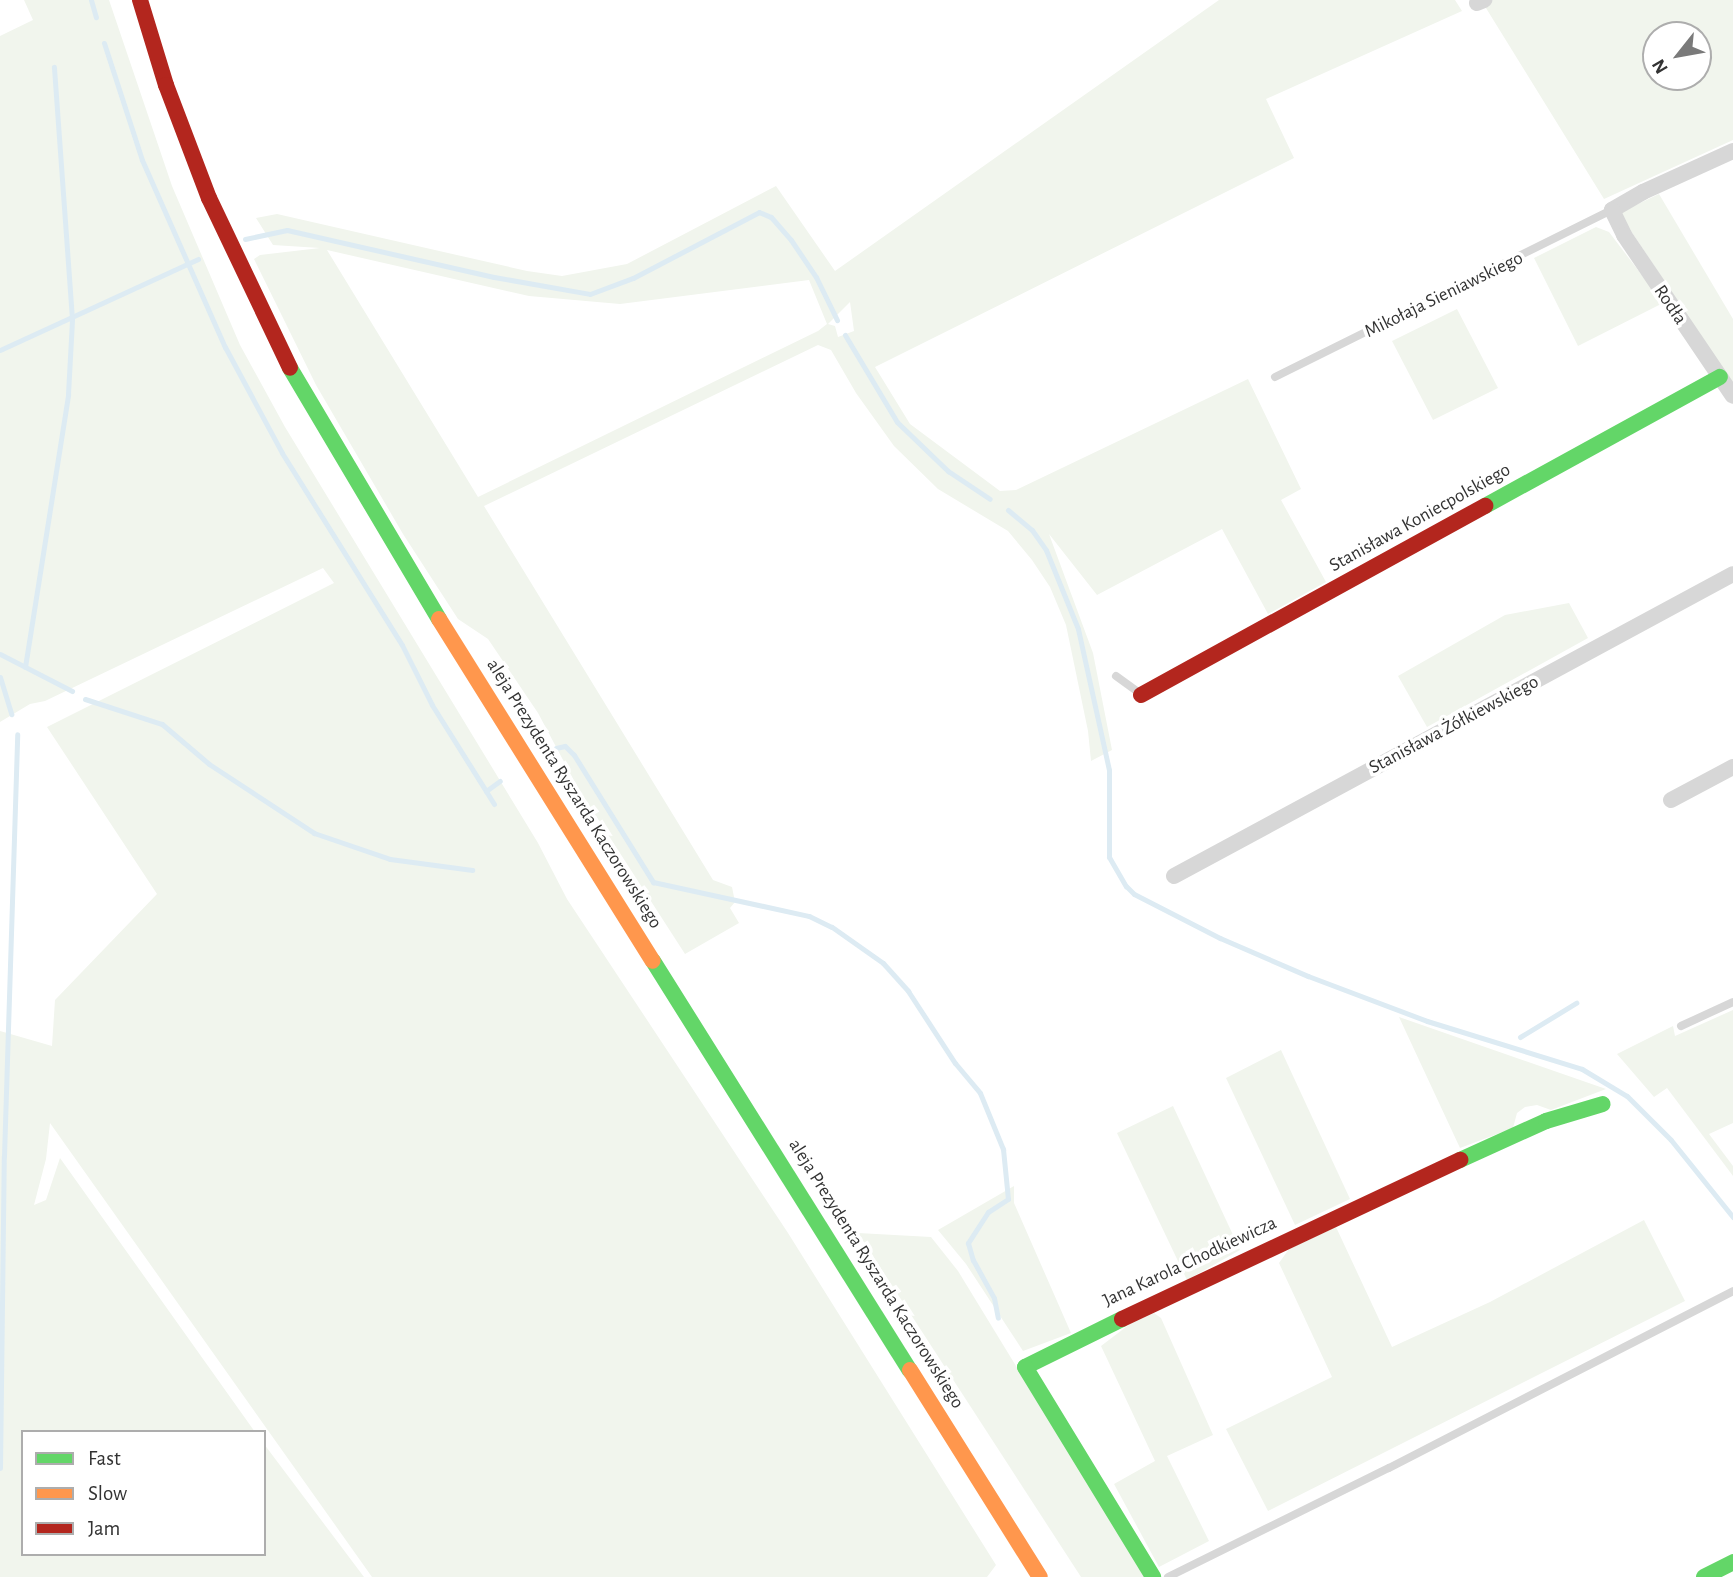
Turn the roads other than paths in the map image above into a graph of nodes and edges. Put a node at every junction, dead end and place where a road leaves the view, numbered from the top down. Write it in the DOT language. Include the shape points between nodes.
graph roads {
  1 [pos="140,0"];
  2 [pos="1733,151"];
  3 [pos="1612,210"];
  4 [pos="1275,377"];
  5 [pos="1720,377"];
  6 [pos="1733,396"];
  7 [pos="1733,574"];
  8 [pos="1116,676"];
  9 [pos="1141,695"];
  10 [pos="1733,766"];
  11 [pos="1671,800"];
  12 [pos="1174,876"];
  13 [pos="1733,1002"];
  14 [pos="1681,1026"];
  15 [pos="1603,1104"];
  16 [pos="1733,1291"];
  17 [pos="1733,1562"];
  18 [pos="1040,1577"];
  19 [pos="1153,1577"];
  20 [pos="1168,1577"];
  21 [pos="1704,1577"];
  1 -- 18 [label="main road, aleja Prezydenta Ryszarda Kaczorowskiego" via="209,198 303,393 451,639"];
  2 -- 3 [label="street"];
  3 -- 4 [label="lane, Mikołaja Sieniawskiego"];
  3 -- 5 [label="street, Rodła"];
  5 -- 6 [label="street, Rodła"];
  5 -- 9 [label="main road, Stanisława Koniecpolskiego"];
  7 -- 12 [label="street, Stanisława Żółkiewskiego"];
  8 -- 9 [label="lane"];
  10 -- 11 [label="street"];
  13 -- 14 [label="lane"];
  15 -- 19 [label="main road, Jana Karola Chodkiewicza" via="1546,1121 1258,1253 1025,1367"];
  16 -- 20 [label="lane"];
  17 -- 21 [label="main road"];
}
